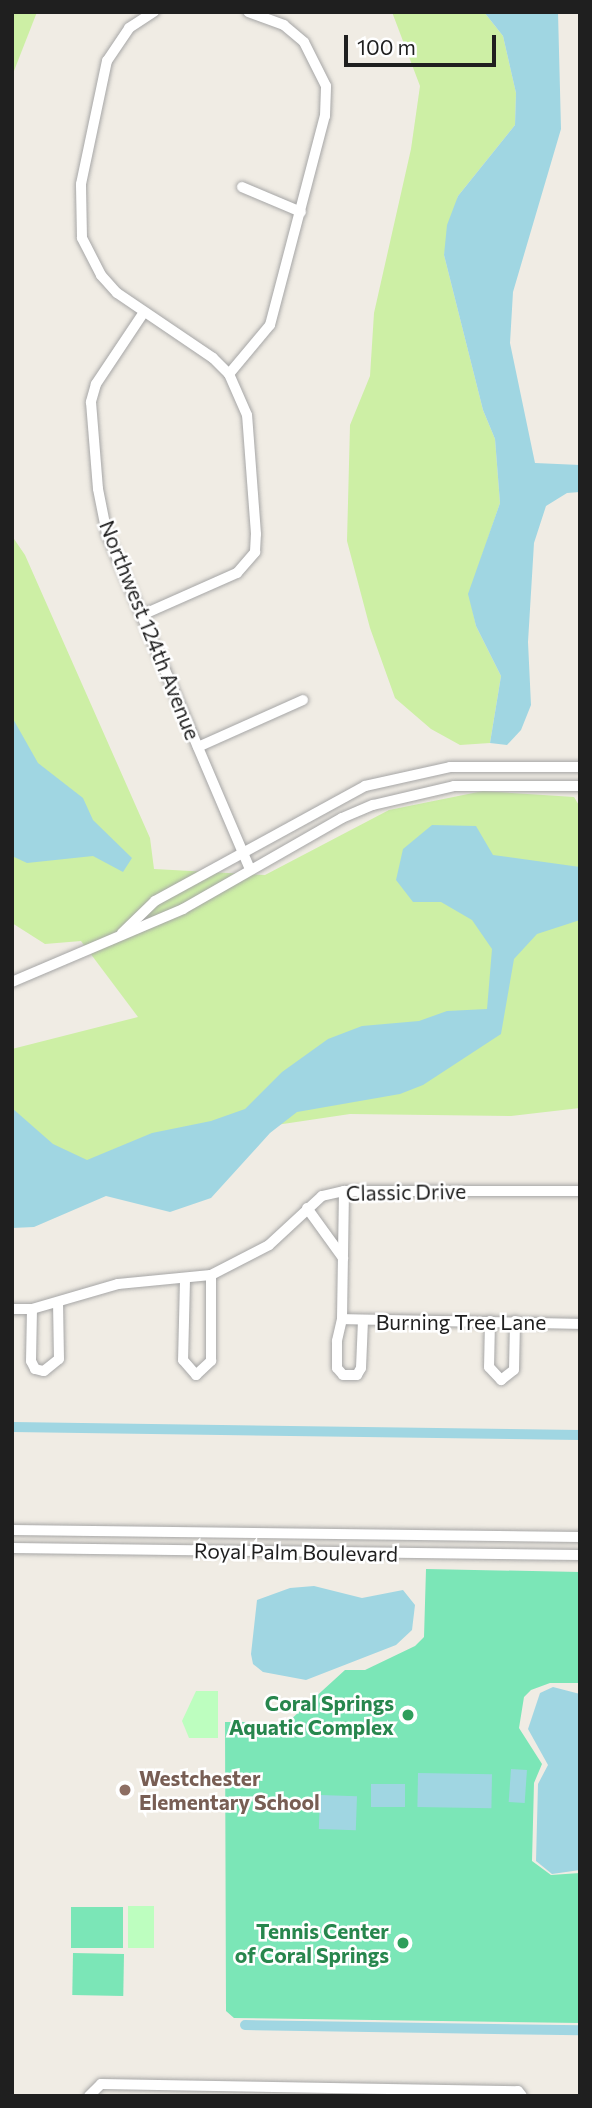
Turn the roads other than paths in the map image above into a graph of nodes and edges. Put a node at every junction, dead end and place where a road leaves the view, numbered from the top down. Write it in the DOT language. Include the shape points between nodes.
graph roads {
  1 [pos="154,12"];
  2 [pos="248,12"];
  3 [pos="242,187"];
  4 [pos="301,212"];
  5 [pos="144,312"];
  6 [pos="229,374"];
  7 [pos="142,615"];
  8 [pos="303,700"];
  9 [pos="198,747"];
  10 [pos="580,767"];
  11 [pos="580,786"];
  12 [pos="240,853"];
  13 [pos="250,870"];
  14 [pos="118,937"];
  15 [pos="12,982"];
  16 [pos="344,1191"];
  17 [pos="580,1191"];
  18 [pos="307,1208"];
  19 [pos="343,1258"];
  20 [pos="211,1275"];
  21 [pos="185,1280"];
  22 [pos="58,1302"];
  23 [pos="32,1308"];
  24 [pos="12,1309"];
  25 [pos="342,1319"];
  26 [pos="363,1321"];
  27 [pos="489,1321"];
  28 [pos="515,1321"];
  29 [pos="580,1324"];
  30 [pos="12,1530"];
  31 [pos="580,1537"];
  32 [pos="12,1548"];
  33 [pos="580,1555"];
  34 [pos="90,2094"];
  35 [pos="522,2096"];
  1 -- 5 [label="street" via="129,27 107,61 93,116 80,220 82,238 101,275"];
  2 -- 4 [label="street" via="284,25 304,42 326,86 325,116"];
  3 -- 4 [label="street"];
  4 -- 6 [label="street" via="270,325"];
  5 -- 6 [label="street"];
  5 -- 7 [label="street, Northwest 124th Avenue" via="96,384 92,402 98,489 107,534"];
  6 -- 7 [label="street" via="247,415 255,552 237,573"];
  7 -- 9 [label="street, Northwest 124th Avenue"];
  8 -- 9 [label="street"];
  9 -- 12 [label="street, Northwest 124th Avenue"];
  10 -- 12 [label="street" via="450,767 407,774 365,786"];
  11 -- 13 [label="street" via="454,786 412,793 342,818"];
  12 -- 13 [label="street, Northwest 124th Avenue"];
  12 -- 14 [label="street" via="155,901"];
  13 -- 14 [label="street" via="183,909"];
  14 -- 15 [label="street"];
  16 -- 17 [label="street, Classic Drive"];
  16 -- 18 [label="street, Classic Drive" via="322,1196"];
  16 -- 19 [label="street"];
  18 -- 19 [label="street"];
  18 -- 20 [label="street, Classic Drive" via="269,1245"];
  19 -- 25 [label="street"];
  20 -- 21 [label="street, Classic Drive"];
  20 -- 21 [label="street" via="211,1361 197,1375 183,1360"];
  21 -- 22 [label="street, Classic Drive" via="118,1284"];
  22 -- 23 [label="street, Classic Drive"];
  22 -- 23 [label="street" via="59,1359 44,1371 35,1369 31,1361"];
  23 -- 24 [label="street, Classic Drive"];
  25 -- 26 [label="street, Burning Tree Lane"];
  25 -- 26 [label="street" via="337,1368 350,1377 361,1368"];
  26 -- 27 [label="street, Burning Tree Lane"];
  27 -- 28 [label="street, Burning Tree Lane"];
  27 -- 28 [label="street" via="489,1367 501,1380 514,1370"];
  28 -- 29 [label="street, Burning Tree Lane"];
  30 -- 31 [label="street, Royal Palm Boulevard"];
  32 -- 33 [label="street, Royal Palm Boulevard"];
  34 -- 35 [label="street" via="101,2084 518,2091"];
}
